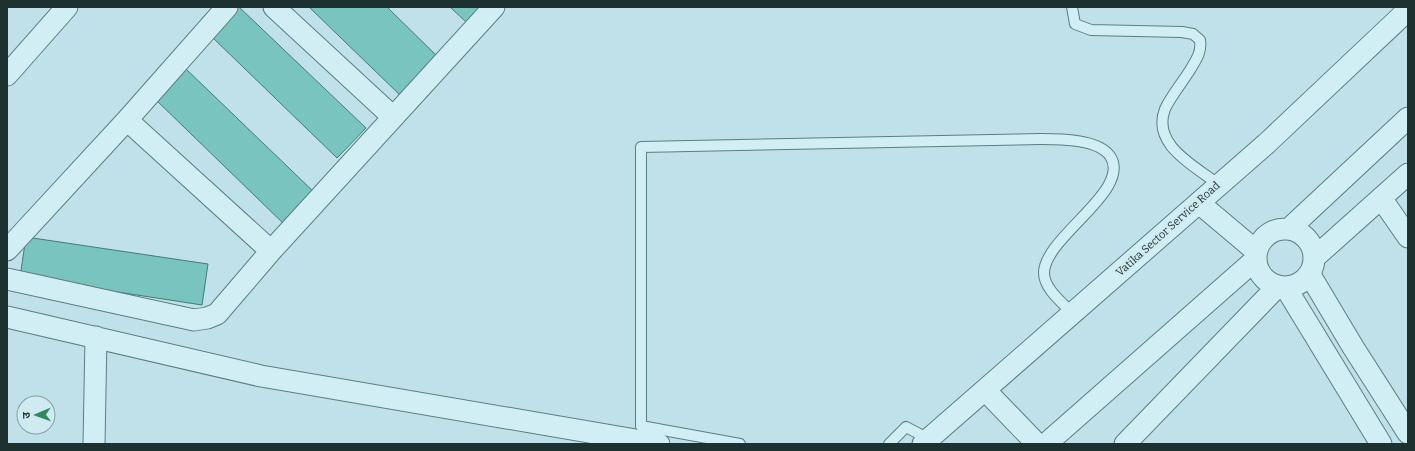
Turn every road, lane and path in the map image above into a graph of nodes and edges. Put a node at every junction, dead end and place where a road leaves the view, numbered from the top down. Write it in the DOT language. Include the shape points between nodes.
graph roads {
  1 [pos="68,7"];
  2 [pos="227,7"];
  3 [pos="274,7"];
  4 [pos="494,7"];
  5 [pos="1072,7"];
  6 [pos="1408,10"];
  7 [pos="7,75"];
  8 [pos="393,117"];
  9 [pos="1408,118"];
  10 [pos="127,120"];
  11 [pos="1408,174"];
  12 [pos="1218,184"];
  13 [pos="1381,198"];
  14 [pos="1199,203"];
  15 [pos="1289,229"];
  16 [pos="1408,237"];
  17 [pos="7,250"];
  18 [pos="271,251"];
  19 [pos="1256,255"];
  20 [pos="1312,266"];
  21 [pos="7,279"];
  22 [pos="1282,287"];
  23 [pos="1073,314"];
  24 [pos="7,317"];
  25 [pos="96,337"];
  26 [pos="985,390"];
  27 [pos="1408,433"];
  28 [pos="926,441"];
  29 [pos="94,444"];
  30 [pos="659,444"];
  31 [pos="740,444"];
  32 [pos="889,444"];
  33 [pos="1038,444"];
  34 [pos="1046,444"];
  35 [pos="1125,444"];
  36 [pos="1381,444"];
  1 -- 7 [label="street"];
  2 -- 10 [label="street"];
  3 -- 8 [label="street"];
  4 -- 8 [label="street"];
  5 -- 12 [label="lane" via="1075,24 1091,30 1182,32 1193,34 1200,40 1202,48 1197,58 1166,108 1162,121 1163,131 1171,148"];
  6 -- 12 [label="street, Vatika Sector Service Road" via="1266,144"];
  8 -- 18 [label="street"];
  9 -- 15 [label="street"];
  10 -- 17 [label="street"];
  10 -- 18 [label="street"];
  11 -- 13 [label="street"];
  12 -- 14 [label="street, Vatika Sector Service Road"];
  13 -- 16 [label="street"];
  13 -- 20 [label="street"];
  14 -- 19 [label="street"];
  14 -- 23 [label="street, Vatika Sector Service Road"];
  15 -- 19 [label="street" via="1272,232 1265,237"];
  15 -- 20 [label="street" via="1307,238 1312,247"];
  18 -- 21 [label="street" via="217,314 194,320"];
  19 -- 22 [label="street" via="1257,269 1262,277 1269,283"];
  19 -- 34 [label="street"];
  20 -- 22 [label="street" via="1295,286"];
  20 -- 27 [label="street" via="1353,347"];
  22 -- 35 [label="street"];
  22 -- 36 [label="street"];
  23 -- 26 [label="street, Vatika Sector Service Road"];
  23 -- 31 [label="lane" via="1046,283 1044,272 1050,253 1107,189 1114,169 1113,160 1095,146 1070,139 1041,139 641,147 641,426"];
  24 -- 25 [label="street"];
  25 -- 29 [label="street"];
  25 -- 30 [label="street" via="260,376"];
  26 -- 28 [label="street, Vatika Sector Service Road"];
  26 -- 33 [label="street"];
  28 -- 32 [label="lane" via="906,427"];
}
